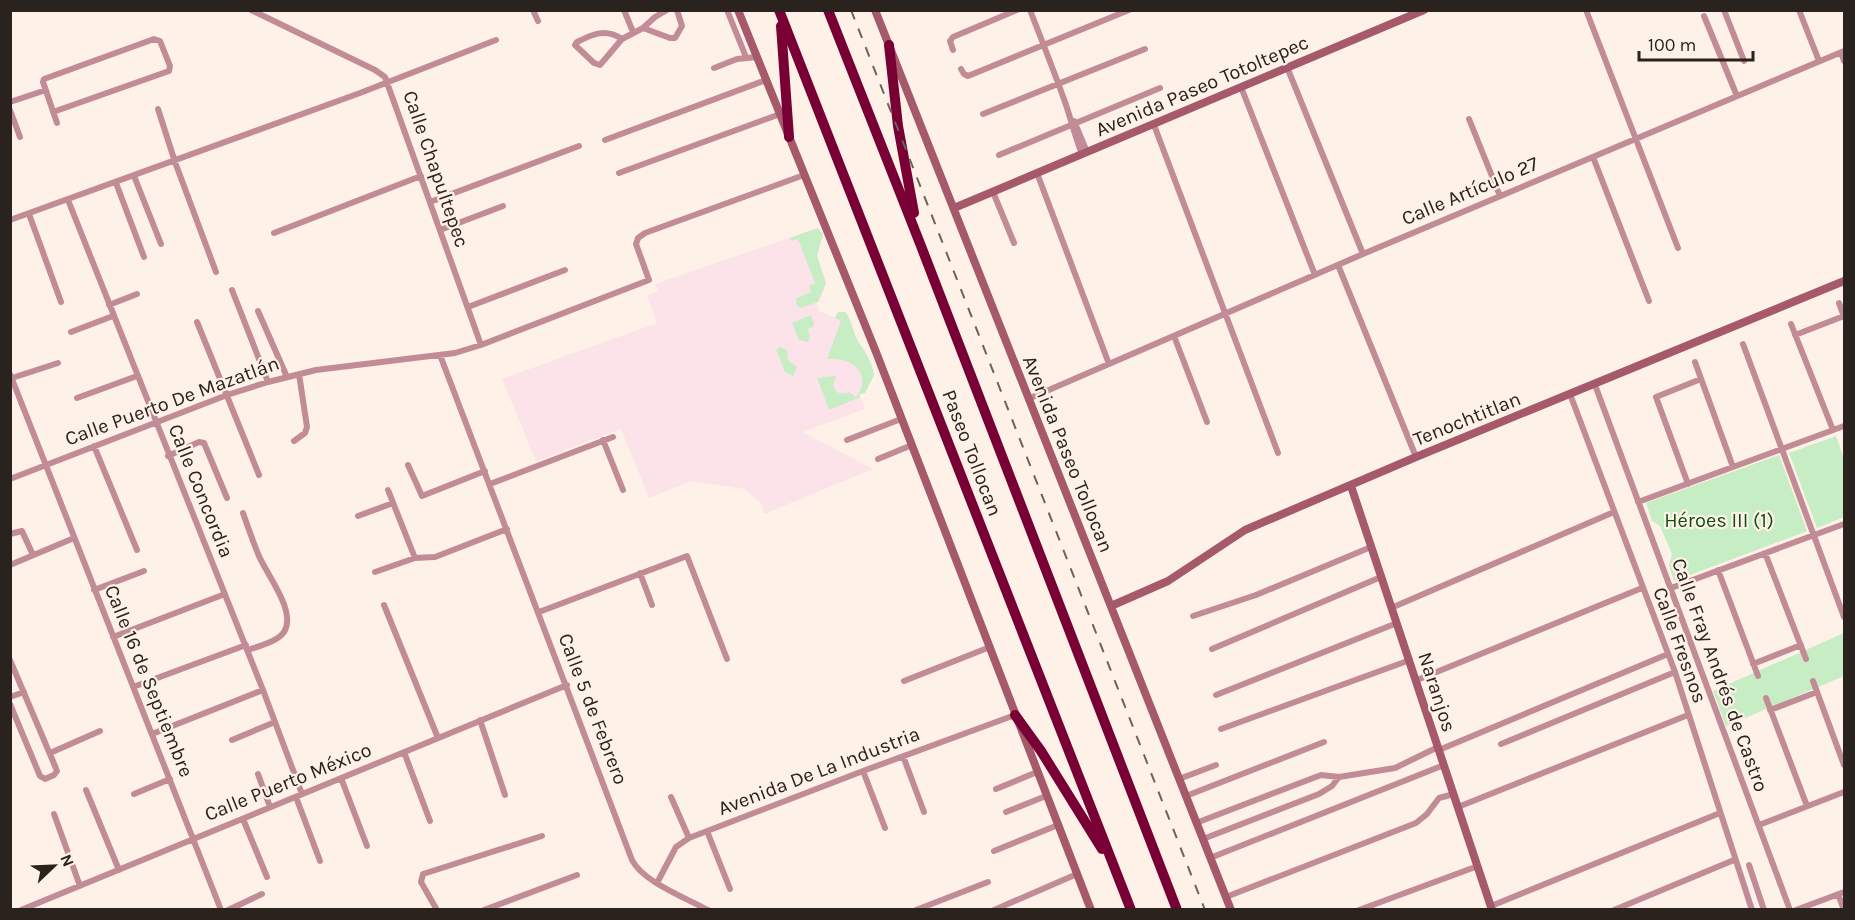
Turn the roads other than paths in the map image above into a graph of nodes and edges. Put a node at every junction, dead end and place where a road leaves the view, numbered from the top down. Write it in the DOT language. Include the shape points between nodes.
graph roads {
  1 [pos="251,10"];
  2 [pos="270,10"];
  3 [pos="533,10"];
  4 [pos="624,10"];
  5 [pos="667,10"];
  6 [pos="677,10"];
  7 [pos="727,10"];
  8 [pos="738,10"];
  9 [pos="828,10"];
  10 [pos="875,10"];
  11 [pos="1017,10"];
  12 [pos="1030,10"];
  13 [pos="1129,10"];
  14 [pos="1424,10"];
  15 [pos="1586,10"];
  16 [pos="1724,10"];
  17 [pos="1799,10"];
  18 [pos="779,11"];
  19 [pos="259,14"];
  20 [pos="1704,16"];
  21 [pos="538,21"];
  22 [pos="643,28"];
  23 [pos="633,32"];
  24 [pos="621,39"];
  25 [pos="496,40"];
  26 [pos="889,45"];
  27 [pos="1043,45"];
  28 [pos="1145,49"];
  29 [pos="953,50"];
  30 [pos="1843,51"];
  31 [pos="746,57"];
  32 [pos="757,57"];
  33 [pos="1744,61"];
  34 [pos="1819,61"];
  35 [pos="1845,61"];
  36 [pos="1287,67"];
  37 [pos="714,68"];
  38 [pos="961,69"];
  39 [pos="766,80"];
  40 [pos="388,83"];
  41 [pos="1058,84"];
  42 [pos="1241,87"];
  43 [pos="1160,88"];
  44 [pos="46,90"];
  45 [pos="1737,96"];
  46 [pos="10,102"];
  47 [pos="159,109"];
  48 [pos="10,110"];
  49 [pos="53,112"];
  50 [pos="780,114"];
  51 [pos="983,114"];
  52 [pos="1469,118"];
  53 [pos="57,123"];
  54 [pos="1073,124"];
  55 [pos="1154,124"];
  56 [pos="20,137"];
  57 [pos="789,137"];
  58 [pos="1634,139"];
  59 [pos="605,140"];
  60 [pos="579,146"];
  61 [pos="1085,153"];
  62 [pos="999,155"];
  63 [pos="1593,157"];
  64 [pos="176,162"];
  65 [pos="619,173"];
  66 [pos="1037,173"];
  67 [pos="804,175"];
  68 [pos="134,176"];
  69 [pos="421,176"];
  70 [pos="116,183"];
  71 [pos="993,192"];
  72 [pos="1500,196"];
  73 [pos="68,200"];
  74 [pos="430,202"];
  75 [pos="503,206"];
  76 [pos="954,208"];
  77 [pos="29,214"];
  78 [pos="10,220"];
  79 [pos="440,230"];
  80 [pos="274,233"];
  81 [pos="1014,243"];
  82 [pos="161,244"];
  83 [pos="921,246"];
  84 [pos="1678,248"];
  85 [pos="1363,254"];
  86 [pos="144,257"];
  87 [pos="1338,265"];
  88 [pos="565,270"];
  89 [pos="216,272"];
  90 [pos="1315,275"];
  91 [pos="1845,281"];
  92 [pos="232,290"];
  93 [pos="137,294"];
  94 [pos="1649,301"];
  95 [pos="61,302"];
  96 [pos="1839,303"];
  97 [pos="109,305"];
  98 [pos="468,307"];
  99 [pos="258,311"];
  100 [pos="1226,314"];
  101 [pos="113,316"];
  102 [pos="1844,317"];
  103 [pos="197,322"];
  104 [pos="1791,324"];
  105 [pos="70,332"];
  106 [pos="1795,335"];
  107 [pos="1174,336"];
  108 [pos="1743,344"];
  109 [pos="481,345"];
  110 [pos="440,355"];
  111 [pos="1695,362"];
  112 [pos="58,363"];
  113 [pos="1109,364"];
  114 [pos="298,374"];
  115 [pos="11,376"];
  116 [pos="137,376"];
  117 [pos="287,377"];
  118 [pos="1701,379"];
  119 [pos="268,381"];
  120 [pos="1595,385"];
  121 [pos="1570,394"];
  122 [pos="227,395"];
  123 [pos="78,398"];
  124 [pos="1028,399"];
  125 [pos="901,419"];
  126 [pos="1207,422"];
  127 [pos="156,423"];
  128 [pos="1845,426"];
  129 [pos="1833,430"];
  130 [pos="613,436"];
  131 [pos="603,440"];
  132 [pos="294,441"];
  133 [pos="847,441"];
  134 [pos="912,445"];
  135 [pos="94,446"];
  136 [pos="1782,449"];
  137 [pos="1278,453"];
  138 [pos="168,456"];
  139 [pos="1416,458"];
  140 [pos="878,459"];
  141 [pos="45,464"];
  142 [pos="408,465"];
  143 [pos="1733,467"];
  144 [pos="485,471"];
  145 [pos="259,475"];
  146 [pos="10,478"];
  147 [pos="490,484"];
  148 [pos="1688,484"];
  149 [pos="1351,486"];
  150 [pos="388,490"];
  151 [pos="623,490"];
  152 [pos="227,498"];
  153 [pos="1638,502"];
  154 [pos="393,503"];
  155 [pos="1614,512"];
  156 [pos="243,513"];
  157 [pos="358,516"];
  158 [pos="1845,524"];
  159 [pos="507,530"];
  160 [pos="10,534"];
  161 [pos="1814,535"];
  162 [pos="74,538"];
  163 [pos="1371,547"];
  164 [pos="137,550"];
  165 [pos="1765,553"];
  166 [pos="33,555"];
  167 [pos="415,558"];
  168 [pos="10,565"];
  169 [pos="1718,570"];
  170 [pos="144,571"];
  171 [pos="375,572"];
  172 [pos="640,573"];
  173 [pos="1381,577"];
  174 [pos="1642,588"];
  175 [pos="1671,588"];
  176 [pos="94,590"];
  177 [pos="225,594"];
  178 [pos="652,604"];
  179 [pos="384,605"];
  180 [pos="1111,606"];
  181 [pos="1391,608"];
  182 [pos="538,612"];
  183 [pos="1193,616"];
  184 [pos="1845,617"];
  185 [pos="1397,623"];
  186 [pos="113,637"];
  187 [pos="1800,645"];
  188 [pos="990,647"];
  189 [pos="247,648"];
  190 [pos="1212,649"];
  191 [pos="1668,654"];
  192 [pos="727,659"];
  193 [pos="1806,659"];
  194 [pos="10,660"];
  195 [pos="1410,660"];
  196 [pos="1753,664"];
  197 [pos="1675,672"];
  198 [pos="1758,676"];
  199 [pos="1417,680"];
  200 [pos="904,681"];
  201 [pos="1813,681"];
  202 [pos="567,685"];
  203 [pos="133,687"];
  204 [pos="263,690"];
  205 [pos="24,692"];
  206 [pos="1817,692"];
  207 [pos="1216,695"];
  208 [pos="10,697"];
  209 [pos="1766,698"];
  210 [pos="10,704"];
  211 [pos="1770,710"];
  212 [pos="1688,715"];
  213 [pos="1015,716"];
  214 [pos="480,720"];
  215 [pos="275,722"];
  216 [pos="1221,729"];
  217 [pos="100,731"];
  218 [pos="152,734"];
  219 [pos="438,738"];
  220 [pos="232,740"];
  221 [pos="1324,742"];
  222 [pos="1501,744"];
  223 [pos="1438,748"];
  224 [pos="404,752"];
  225 [pos="50,753"];
  226 [pos="903,756"];
  227 [pos="1216,765"];
  228 [pos="1444,765"];
  229 [pos="1845,765"];
  230 [pos="863,771"];
  231 [pos="1037,772"];
  232 [pos="258,774"];
  233 [pos="1339,777"];
  234 [pos="341,778"];
  235 [pos="170,779"];
  236 [pos="1179,779"];
  237 [pos="996,789"];
  238 [pos="86,790"];
  239 [pos="1845,792"];
  240 [pos="134,794"];
  241 [pos="1454,794"];
  242 [pos="505,795"];
  243 [pos="299,796"];
  244 [pos="671,796"];
  245 [pos="1046,796"];
  246 [pos="1186,796"];
  247 [pos="1808,806"];
  248 [pos="270,807"];
  249 [pos="1458,807"];
  250 [pos="924,812"];
  251 [pos="1006,812"];
  252 [pos="1720,813"];
  253 [pos="54,814"];
  254 [pos="243,819"];
  255 [pos="430,821"];
  256 [pos="1196,823"];
  257 [pos="1058,825"];
  258 [pos="1759,825"];
  259 [pos="885,828"];
  260 [pos="707,831"];
  261 [pos="542,836"];
  262 [pos="689,838"];
  263 [pos="194,839"];
  264 [pos="1203,839"];
  265 [pos="367,846"];
  266 [pos="994,851"];
  267 [pos="1210,858"];
  268 [pos="1734,860"];
  269 [pos="320,861"];
  270 [pos="1749,865"];
  271 [pos="1478,866"];
  272 [pos="1115,869"];
  273 [pos="119,870"];
  274 [pos="1077,874"];
  275 [pos="577,875"];
  276 [pos="267,877"];
  277 [pos="988,882"];
  278 [pos="657,883"];
  279 [pos="80,886"];
  280 [pos="730,889"];
  281 [pos="1841,893"];
  282 [pos="262,894"];
  283 [pos="1226,897"];
  284 [pos="1492,908"];
  285 [pos="21,909"];
  286 [pos="221,909"];
  287 [pos="228,909"];
  288 [pos="437,909"];
  289 [pos="484,909"];
  290 [pos="708,909"];
  291 [pos="916,909"];
  292 [pos="994,909"];
  293 [pos="1091,909"];
  294 [pos="1131,909"];
  295 [pos="1177,909"];
  296 [pos="1231,909"];
  297 [pos="1359,909"];
  298 [pos="1614,909"];
  299 [pos="1752,909"];
  300 [pos="1764,909"];
  301 [pos="1790,909"];
  302 [pos="1796,909"];
  303 [pos="1844,909"];
  1 -- 19 [label="street, Calle Chapultepec"];
  2 -- 19 [label="street"];
  3 -- 21 [label="street"];
  4 -- 23 [label="street"];
  5 -- 22 [label="street"];
  6 -- 22 [label="street" via="682,26 675,38"];
  7 -- 31 [label="street"];
  8 -- 32 [label="main road"];
  9 -- 83 [label="highway, Paseo Tollocan"];
  10 -- 26 [label="main road, Avenida Paseo Tollocan"];
  11 -- 29 [label="street" via="953,37"];
  12 -- 27 [label="street"];
  13 -- 27 [label="street"];
  14 -- 36 [label="main road, Avenida Paseo Totoltepec"];
  15 -- 58 [label="street"];
  16 -- 33 [label="street"];
  17 -- 34 [label="street"];
  18 -- 57 [label="highway"];
  18 -- 272 [label="highway, Paseo Tollocan"];
  19 -- 40 [label="street, Calle Chapultepec" via="375,70"];
  20 -- 45 [label="street"];
  22 -- 23 [label="street"];
  23 -- 24 [label="street"];
  24 -- 24 [label="street" via="599,32 575,45 598,65"];
  25 -- 40 [label="street"];
  26 -- 76 [label="main road, Avenida Paseo Tollocan"];
  26 -- 83 [label="highway" via="898,126"];
  27 -- 38 [label="street" via="968,76"];
  27 -- 41 [label="street"];
  28 -- 41 [label="street"];
  30 -- 34 [label="street, Calle Artículo 27"];
  30 -- 35 [label="street"];
  31 -- 32 [label="street"];
  31 -- 37 [label="street"];
  32 -- 39 [label="main road"];
  34 -- 45 [label="street, Calle Artículo 27"];
  36 -- 42 [label="main road, Avenida Paseo Totoltepec"];
  36 -- 85 [label="street"];
  39 -- 50 [label="main road"];
  39 -- 59 [label="street"];
  40 -- 64 [label="street"];
  40 -- 69 [label="street, Calle Chapultepec"];
  41 -- 51 [label="street"];
  41 -- 54 [label="street"];
  42 -- 55 [label="main road, Avenida Paseo Totoltepec"];
  42 -- 90 [label="street"];
  43 -- 54 [label="street"];
  44 -- 46 [label="street"];
  44 -- 49 [label="street"];
  44 -- 49 [label="street" via="46,78 154,39 160,41 170,66 169,71"];
  45 -- 58 [label="street, Calle Artículo 27"];
  47 -- 64 [label="street"];
  48 -- 56 [label="street"];
  49 -- 53 [label="street"];
  50 -- 57 [label="main road"];
  50 -- 65 [label="street"];
  52 -- 72 [label="street"];
  54 -- 61 [label="street"];
  54 -- 62 [label="street"];
  55 -- 61 [label="main road, Avenida Paseo Totoltepec"];
  55 -- 100 [label="street"];
  57 -- 67 [label="main road"];
  58 -- 63 [label="street, Calle Artículo 27"];
  58 -- 84 [label="street"];
  60 -- 74 [label="street"];
  61 -- 66 [label="main road, Avenida Paseo Totoltepec"];
  63 -- 72 [label="street, Calle Artículo 27"];
  63 -- 94 [label="street"];
  64 -- 68 [label="street"];
  64 -- 89 [label="street"];
  66 -- 71 [label="main road, Avenida Paseo Totoltepec"];
  66 -- 113 [label="street"];
  67 -- 109 [label="street, Calle Puerto De Mazatlán" via="645,233 636,244 649,280"];
  67 -- 125 [label="main road"];
  68 -- 70 [label="street"];
  68 -- 82 [label="street"];
  69 -- 74 [label="street, Calle Chapultepec"];
  69 -- 80 [label="street"];
  70 -- 73 [label="street"];
  70 -- 86 [label="street"];
  71 -- 76 [label="main road, Avenida Paseo Totoltepec"];
  71 -- 81 [label="street"];
  72 -- 85 [label="street, Calle Artículo 27"];
  73 -- 77 [label="street"];
  73 -- 97 [label="street, Calle Concordia"];
  74 -- 79 [label="street, Calle Chapultepec"];
  75 -- 79 [label="street"];
  76 -- 124 [label="main road, Avenida Paseo Tollocan"];
  77 -- 78 [label="street"];
  77 -- 95 [label="street"];
  79 -- 98 [label="street, Calle Chapultepec"];
  83 -- 295 [label="highway, Paseo Tollocan"];
  85 -- 87 [label="street, Calle Artículo 27"];
  87 -- 90 [label="street, Calle Artículo 27"];
  87 -- 139 [label="street"];
  88 -- 98 [label="street"];
  90 -- 100 [label="street, Calle Artículo 27"];
  91 -- 120 [label="main road, Tenochtitlan"];
  92 -- 119 [label="street"];
  93 -- 97 [label="street"];
  96 -- 102 [label="street"];
  97 -- 101 [label="street, Calle Concordia"];
  98 -- 109 [label="street, Calle Chapultepec"];
  99 -- 117 [label="street"];
  100 -- 107 [label="street, Calle Artículo 27"];
  100 -- 137 [label="street"];
  101 -- 105 [label="street"];
  101 -- 116 [label="street, Calle Concordia"];
  102 -- 106 [label="street"];
  103 -- 122 [label="street"];
  104 -- 106 [label="street"];
  106 -- 129 [label="street"];
  107 -- 113 [label="street, Calle Artículo 27"];
  107 -- 126 [label="street"];
  108 -- 136 [label="street"];
  109 -- 110 [label="street, Calle Puerto De Mazatlán"];
  110 -- 114 [label="street, Calle Puerto De Mazatlán"];
  110 -- 144 [label="street, Calle 5 de Febrero"];
  111 -- 118 [label="street"];
  112 -- 115 [label="street"];
  113 -- 124 [label="street, Calle Artículo 27"];
  114 -- 117 [label="street, Calle Puerto De Mazatlán"];
  114 -- 132 [label="street" via="307,427 305,434"];
  115 -- 141 [label="street, Calle 16 de Septiembre"];
  116 -- 123 [label="street"];
  116 -- 127 [label="street, Calle Concordia"];
  117 -- 119 [label="street, Calle Puerto De Mazatlán"];
  118 -- 143 [label="street"];
  118 -- 148 [label="street" via="1656,397"];
  119 -- 122 [label="street, Calle Puerto De Mazatlán"];
  120 -- 121 [label="main road, Tenochtitlan"];
  120 -- 153 [label="street, Calle Fray Andrés de Castro"];
  121 -- 139 [label="main road, Tenochtitlan"];
  121 -- 155 [label="street, Calle Fresnos"];
  122 -- 127 [label="street, Calle Puerto De Mazatlán"];
  122 -- 145 [label="street"];
  124 -- 180 [label="main road, Avenida Paseo Tollocan"];
  125 -- 133 [label="street"];
  125 -- 134 [label="main road"];
  127 -- 135 [label="street, Calle Puerto De Mazatlán"];
  127 -- 138 [label="street, Calle Concordia"];
  128 -- 129 [label="street"];
  129 -- 136 [label="street"];
  130 -- 131 [label="street"];
  131 -- 147 [label="street"];
  131 -- 151 [label="street"];
  134 -- 140 [label="street"];
  134 -- 188 [label="main road"];
  135 -- 141 [label="street, Calle Puerto De Mazatlán"];
  135 -- 164 [label="street"];
  136 -- 143 [label="street"];
  136 -- 161 [label="street"];
  138 -- 152 [label="street" via="204,443"];
  138 -- 177 [label="street, Calle Concordia"];
  139 -- 149 [label="main road, Tenochtitlan"];
  141 -- 146 [label="street, Calle Puerto De Mazatlán"];
  141 -- 162 [label="street, Calle 16 de Septiembre"];
  142 -- 144 [label="street" via="422,496"];
  143 -- 148 [label="street"];
  144 -- 147 [label="street, Calle 5 de Febrero"];
  147 -- 159 [label="street, Calle 5 de Febrero"];
  148 -- 153 [label="street"];
  149 -- 163 [label="main road, Naranjos"];
  149 -- 180 [label="main road, Tenochtitlan" via="1245,530 1168,581"];
  150 -- 154 [label="street"];
  153 -- 175 [label="street, Calle Fray Andrés de Castro"];
  154 -- 157 [label="street"];
  154 -- 167 [label="street"];
  155 -- 174 [label="street, Calle Fresnos"];
  155 -- 181 [label="street"];
  156 -- 189 [label="street" via="288,621 280,636"];
  158 -- 161 [label="street"];
  159 -- 167 [label="street" via="435,557"];
  159 -- 182 [label="street, Calle 5 de Febrero"];
  160 -- 166 [label="street" via="22,531"];
  161 -- 165 [label="street"];
  161 -- 184 [label="street"];
  162 -- 166 [label="street"];
  162 -- 176 [label="street, Calle 16 de Septiembre"];
  163 -- 173 [label="main road, Naranjos"];
  163 -- 183 [label="street" via="1256,595"];
  165 -- 169 [label="street"];
  165 -- 187 [label="street"];
  166 -- 168 [label="street"];
  167 -- 171 [label="street"];
  169 -- 175 [label="street"];
  169 -- 196 [label="street"];
  170 -- 176 [label="street"];
  172 -- 178 [label="street"];
  172 -- 182 [label="street"];
  172 -- 192 [label="street" via="687,556"];
  173 -- 181 [label="main road, Naranjos"];
  173 -- 190 [label="street"];
  174 -- 191 [label="street, Calle Fresnos"];
  174 -- 199 [label="street"];
  175 -- 258 [label="street, Calle Fray Andrés de Castro"];
  176 -- 186 [label="street, Calle 16 de Septiembre"];
  177 -- 186 [label="street"];
  177 -- 189 [label="street, Calle Concordia"];
  179 -- 219 [label="street"];
  180 -- 236 [label="main road, Avenida Paseo Tollocan"];
  181 -- 185 [label="main road, Naranjos"];
  182 -- 202 [label="street, Calle 5 de Febrero"];
  185 -- 195 [label="main road, Naranjos"];
  185 -- 207 [label="street"];
  186 -- 203 [label="street, Calle 16 de Septiembre"];
  187 -- 193 [label="street"];
  187 -- 196 [label="street"];
  188 -- 200 [label="street"];
  188 -- 213 [label="main road"];
  189 -- 203 [label="street"];
  189 -- 204 [label="street, Calle Concordia"];
  191 -- 197 [label="street, Calle Fresnos"];
  191 -- 223 [label="street"];
  194 -- 205 [label="street"];
  195 -- 199 [label="main road, Naranjos"];
  195 -- 216 [label="street"];
  196 -- 198 [label="street"];
  197 -- 212 [label="street, Calle Fresnos"];
  197 -- 222 [label="street"];
  199 -- 223 [label="main road, Naranjos"];
  201 -- 206 [label="street"];
  202 -- 214 [label="street, Calle Puerto México"];
  202 -- 278 [label="street, Calle 5 de Febrero" via="632,860"];
  203 -- 218 [label="street, Calle 16 de Septiembre"];
  204 -- 215 [label="street, Calle Concordia"];
  204 -- 218 [label="street"];
  205 -- 208 [label="street"];
  205 -- 225 [label="street"];
  206 -- 211 [label="street"];
  206 -- 229 [label="street"];
  209 -- 211 [label="street"];
  210 -- 225 [label="street" via="40,776 45,779 57,771"];
  211 -- 247 [label="street"];
  212 -- 249 [label="street"];
  212 -- 252 [label="street, Calle Fresnos"];
  213 -- 226 [label="street, Avenida De La Industria"];
  213 -- 231 [label="main road"];
  213 -- 272 [label="highway"];
  214 -- 219 [label="street, Calle Puerto México"];
  214 -- 242 [label="street"];
  215 -- 220 [label="street"];
  215 -- 243 [label="street, Calle Concordia"];
  217 -- 225 [label="street"];
  218 -- 235 [label="street, Calle 16 de Septiembre"];
  219 -- 224 [label="street, Calle Puerto México"];
  221 -- 246 [label="street"];
  223 -- 228 [label="main road, Naranjos"];
  223 -- 233 [label="street" via="1395,768"];
  224 -- 234 [label="street, Calle Puerto México"];
  224 -- 255 [label="street"];
  226 -- 230 [label="street, Avenida De La Industria"];
  226 -- 250 [label="street"];
  227 -- 236 [label="street"];
  228 -- 241 [label="main road, Naranjos"];
  228 -- 267 [label="street"];
  230 -- 259 [label="street"];
  230 -- 260 [label="street, Avenida De La Industria"];
  231 -- 237 [label="street"];
  231 -- 245 [label="main road"];
  232 -- 248 [label="street"];
  233 -- 256 [label="street" via="1322,775"];
  233 -- 264 [label="street" via="1319,794"];
  234 -- 243 [label="street, Calle Puerto México"];
  234 -- 265 [label="street"];
  235 -- 240 [label="street"];
  235 -- 263 [label="street, Calle 16 de Septiembre"];
  236 -- 246 [label="main road, Avenida Paseo Tollocan"];
  238 -- 273 [label="street"];
  239 -- 247 [label="street"];
  241 -- 249 [label="main road, Naranjos"];
  241 -- 283 [label="street" via="1439,798 1416,823"];
  243 -- 248 [label="street, Calle Puerto México"];
  243 -- 269 [label="street, Calle Concordia"];
  244 -- 262 [label="street"];
  245 -- 251 [label="street"];
  245 -- 257 [label="main road"];
  246 -- 256 [label="main road, Avenida Paseo Tollocan"];
  247 -- 258 [label="street"];
  248 -- 254 [label="street, Calle Puerto México"];
  249 -- 271 [label="main road, Naranjos"];
  252 -- 268 [label="street, Calle Fresnos"];
  252 -- 284 [label="street"];
  253 -- 279 [label="street"];
  254 -- 263 [label="street, Calle Puerto México"];
  254 -- 276 [label="street"];
  256 -- 264 [label="main road, Avenida Paseo Tollocan"];
  257 -- 266 [label="street"];
  257 -- 274 [label="main road"];
  258 -- 301 [label="street, Calle Fray Andrés de Castro"];
  260 -- 262 [label="street, Avenida De La Industria"];
  260 -- 280 [label="street"];
  261 -- 288 [label="street" via="423,874 421,882"];
  262 -- 278 [label="street, Avenida De La Industria" via="676,847"];
  263 -- 273 [label="street, Calle Puerto México"];
  263 -- 286 [label="street, Calle 16 de Septiembre"];
  264 -- 267 [label="main road, Avenida Paseo Tollocan"];
  267 -- 283 [label="main road, Avenida Paseo Tollocan"];
  268 -- 298 [label="street"];
  268 -- 299 [label="street, Calle Fresnos"];
  270 -- 300 [label="street"];
  271 -- 284 [label="main road, Naranjos"];
  271 -- 297 [label="street"];
  272 -- 294 [label="highway, Paseo Tollocan"];
  273 -- 279 [label="street, Calle Puerto México"];
  274 -- 292 [label="street"];
  274 -- 293 [label="main road"];
  275 -- 289 [label="street"];
  277 -- 291 [label="street"];
  278 -- 290 [label="street, Calle 5 de Febrero"];
  279 -- 285 [label="street, Calle Puerto México"];
  281 -- 302 [label="street"];
  281 -- 303 [label="street"];
  282 -- 287 [label="street"];
  283 -- 296 [label="main road, Avenida Paseo Tollocan"];
}
